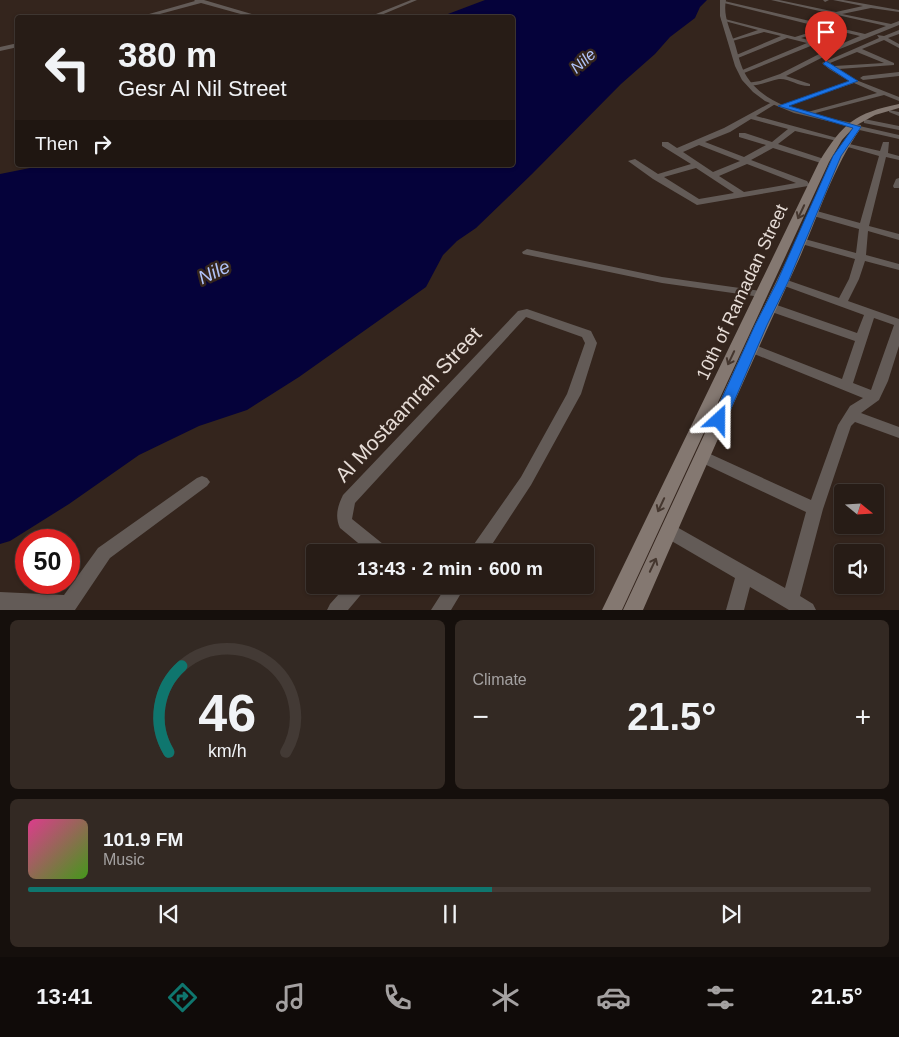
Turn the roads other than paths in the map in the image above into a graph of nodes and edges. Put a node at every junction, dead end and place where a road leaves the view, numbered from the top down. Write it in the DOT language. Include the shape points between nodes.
graph roads {
  1 [pos="415,0"];
  2 [pos="740,0"];
  3 [pos="809,0"];
  4 [pos="199,1"];
  5 [pos="724,1"];
  6 [pos="775,1"];
  7 [pos="760,4"];
  8 [pos="832,4"];
  9 [pos="796,5"];
  10 [pos="871,6"];
  11 [pos="745,7"];
  12 [pos="817,9"];
  13 [pos="849,10"];
  14 [pos="899,11"];
  15 [pos="766,12"];
  16 [pos="835,13"];
  17 [pos="148,15"];
  18 [pos="252,15"];
  19 [pos="376,15"];
  20 [pos="872,15"];
  21 [pos="749,16"];
  22 [pos="785,17"];
  23 [pos="740,19"];
  24 [pos="859,19"];
  25 [pos="727,20"];
  26 [pos="769,22"];
  27 [pos="806,22"];
  28 [pos="899,22"];
  29 [pos="797,24"];
  30 [pos="891,26"];
  31 [pos="762,27"];
  32 [pos="830,28"];
  33 [pos="780,29"];
  34 [pos="771,32"];
  35 [pos="899,32"];
  36 [pos="874,33"];
  37 [pos="787,36"];
  38 [pos="865,36"];
  39 [pos="797,38"];
  40 [pos="883,38"];
  41 [pos="731,41"];
  42 [pos="812,43"];
  43 [pos="845,45"];
  44 [pos="15,46"];
  45 [pos="899,46"];
  46 [pos="835,48"];
  47 [pos="0,49"];
  48 [pos="859,50"];
  49 [pos="749,52"];
  50 [pos="758,54"];
  51 [pos="767,56"];
  52 [pos="736,57"];
  53 [pos="776,58"];
  54 [pos="892,64"];
  55 [pos="899,67"];
  56 [pos="831,68"];
  57 [pos="742,72"];
  58 [pos="899,74"];
  59 [pos="778,76"];
  60 [pos="863,78"];
  61 [pos="854,81"];
  62 [pos="749,84"];
  63 [pos="808,85"];
  64 [pos="884,93"];
  65 [pos="899,99"];
  66 [pos="778,104"];
  67 [pos="897,110"];
  68 [pos="808,113"];
  69 [pos="750,117"];
  70 [pos="858,124"];
  71 [pos="793,128"];
  72 [pos="899,129"];
  73 [pos="742,136"];
  74 [pos="899,137"];
  75 [pos="698,142"];
  76 [pos="841,142"];
  77 [pos="665,144"];
  78 [pos="886,144"];
  79 [pos="773,145"];
  80 [pos="678,151"];
  81 [pos="884,154"];
  82 [pos="899,158"];
  83 [pos="746,160"];
  84 [pos="632,161"];
  85 [pos="824,162"];
  86 [pos="698,165"];
  87 [pos="713,175"];
  88 [pos="656,177"];
  89 [pos="809,185"];
  90 [pos="743,195"];
  91 [pos="813,213"];
  92 [pos="864,227"];
  93 [pos="899,237"];
  94 [pos="801,241"];
  95 [pos="527,252"];
  96 [pos="861,257"];
  97 [pos="899,267"];
  98 [pos="783,282"];
  99 [pos="761,294"];
  100 [pos="842,303"];
  101 [pos="770,308"];
  102 [pos="870,313"];
  103 [pos="899,322"];
  104 [pos="899,327"];
  105 [pos="861,339"];
  106 [pos="751,348"];
  107 [pos="846,385"];
  108 [pos="874,396"];
  109 [pos="852,415"];
  110 [pos="899,433"];
  111 [pos="703,457"];
  112 [pos="202,482"];
  113 [pos="815,509"];
  114 [pos="669,531"];
  115 [pos="371,544"];
  116 [pos="483,544"];
  117 [pos="745,575"];
  118 [pos="350,594"];
  119 [pos="451,594"];
  120 [pos="790,600"];
  121 [pos="0,601"];
  122 [pos="66,607"];
  123 [pos="336,610"];
  124 [pos="440,610"];
  125 [pos="612,610"];
  126 [pos="633,610"];
  127 [pos="735,610"];
  128 [pos="807,610"];
  1 -- 19 [label="street"];
  2 -- 5 [label="street"];
  3 -- 9 [label="street"];
  4 -- 17 [label="street"];
  4 -- 18 [label="street"];
  5 -- 11 [label="street"];
  5 -- 25 [label="street"];
  6 -- 9 [label="street"];
  7 -- 11 [label="street"];
  8 -- 10 [label="street" via="844,1"];
  8 -- 12 [label="street"];
  8 -- 13 [label="street"];
  9 -- 12 [label="street"];
  9 -- 15 [label="street"];
  10 -- 13 [label="street"];
  10 -- 14 [label="street"];
  11 -- 15 [label="street"];
  12 -- 16 [label="street"];
  12 -- 22 [label="street"];
  13 -- 16 [label="street"];
  13 -- 20 [label="street"];
  15 -- 21 [label="street"];
  15 -- 22 [label="street"];
  16 -- 24 [label="street"];
  16 -- 27 [label="street"];
  20 -- 24 [label="street"];
  20 -- 28 [label="street"];
  22 -- 26 [label="street"];
  22 -- 27 [label="street"];
  23 -- 25 [label="street"];
  24 -- 30 [label="street"];
  24 -- 32 [label="street"];
  25 -- 31 [label="street"];
  25 -- 41 [label="street"];
  27 -- 29 [label="street"];
  27 -- 32 [label="street"];
  28 -- 30 [label="street"];
  30 -- 36 [label="street"];
  31 -- 34 [label="street"];
  31 -- 41 [label="street"];
  32 -- 38 [label="street"];
  32 -- 39 [label="street"];
  33 -- 34 [label="street"];
  34 -- 37 [label="street"];
  35 -- 40 [label="street"];
  36 -- 38 [label="street"];
  36 -- 40 [label="street"];
  37 -- 39 [label="street"];
  37 -- 49 [label="street"];
  38 -- 43 [label="street"];
  39 -- 42 [label="street"];
  40 -- 45 [label="street"];
  40 -- 48 [label="street"];
  41 -- 52 [label="street"];
  42 -- 46 [label="street"];
  42 -- 53 [label="street"];
  43 -- 46 [label="street"];
  43 -- 48 [label="street"];
  44 -- 47 [label="street"];
  46 -- 59 [label="street"];
  48 -- 54 [label="street"];
  48 -- 56 [label="street" via="825,63"];
  49 -- 50 [label="street"];
  49 -- 52 [label="street"];
  51 -- 53 [label="street"];
  52 -- 57 [label="street"];
  53 -- 57 [label="street"];
  54 -- 55 [label="street"];
  54 -- 56 [label="street"];
  56 -- 61 [label="street"];
  57 -- 62 [label="street"];
  58 -- 60 [label="street"];
  59 -- 62 [label="street"];
  59 -- 63 [label="street"];
  61 -- 64 [label="street"];
  61 -- 66 [label="street"];
  62 -- 66 [label="street" via="761,96"];
  64 -- 65 [label="street"];
  64 -- 68 [label="street"];
  66 -- 68 [label="street"];
  66 -- 69 [label="street"];
  67 -- 70 [label="main road, 10th of Ramadan Street"];
  67 -- 70 [label="main road, 10th of Ramadan Street" via="869,114"];
  68 -- 70 [label="street"];
  69 -- 71 [label="street"];
  69 -- 75 [label="street"];
  70 -- 72 [label="street"];
  70 -- 74 [label="street"];
  70 -- 76 [label="main road, 10th of Ramadan Street"];
  71 -- 76 [label="street"];
  71 -- 79 [label="street"];
  73 -- 79 [label="street"];
  75 -- 80 [label="street"];
  75 -- 83 [label="street"];
  76 -- 81 [label="street"];
  76 -- 85 [label="main road, 10th of Ramadan Street"];
  76 -- 91 [label="main road, 10th of Ramadan Street"];
  77 -- 80 [label="street"];
  78 -- 81 [label="street"];
  79 -- 83 [label="street"];
  79 -- 85 [label="street"];
  80 -- 86 [label="street"];
  81 -- 82 [label="street"];
  81 -- 92 [label="street"];
  83 -- 87 [label="street"];
  83 -- 89 [label="street"];
  84 -- 88 [label="street"];
  85 -- 89 [label="main road, 10th of Ramadan Street"];
  86 -- 87 [label="street"];
  86 -- 88 [label="street"];
  87 -- 90 [label="street"];
  88 -- 90 [label="street" via="697,202"];
  89 -- 90 [label="street"];
  89 -- 99 [label="main road, 10th of Ramadan Street, one-way"];
  91 -- 92 [label="street"];
  91 -- 94 [label="main road, 10th of Ramadan Street"];
  92 -- 93 [label="street"];
  92 -- 96 [label="street"];
  94 -- 96 [label="street"];
  94 -- 98 [label="main road, 10th of Ramadan Street"];
  95 -- 99 [label="street" via="662,280"];
  96 -- 97 [label="street"];
  96 -- 100 [label="street"];
  98 -- 100 [label="street"];
  98 -- 101 [label="main road, 10th of Ramadan Street"];
  99 -- 125 [label="main road, 10th of Ramadan Street, one-way"];
  100 -- 102 [label="street"];
  101 -- 105 [label="street"];
  101 -- 106 [label="main road, 10th of Ramadan Street"];
  102 -- 103 [label="street"];
  102 -- 105 [label="street"];
  104 -- 108 [label="street"];
  105 -- 107 [label="street"];
  106 -- 107 [label="street"];
  106 -- 111 [label="main road, 10th of Ramadan Street"];
  107 -- 108 [label="street"];
  108 -- 109 [label="street"];
  109 -- 110 [label="street"];
  109 -- 113 [label="street" via="845,425"];
  111 -- 113 [label="street"];
  111 -- 114 [label="main road, 10th of Ramadan Street"];
  112 -- 122 [label="street" via="104,553"];
  113 -- 120 [label="street"];
  114 -- 117 [label="street"];
  126 -- 114 [label="main road, 10th of Ramadan Street, one-way"];
  115 -- 116 [label="street, Al Mostaamrah Street" via="346,523 344,516 348,500 526,313 587,334 591,343 574,394 526,481"];
  117 -- 120 [label="street"];
  117 -- 127 [label="street"];
  118 -- 123 [label="street"];
  119 -- 124 [label="street"];
  120 -- 128 [label="street"];
  121 -- 122 [label="street"];
}
